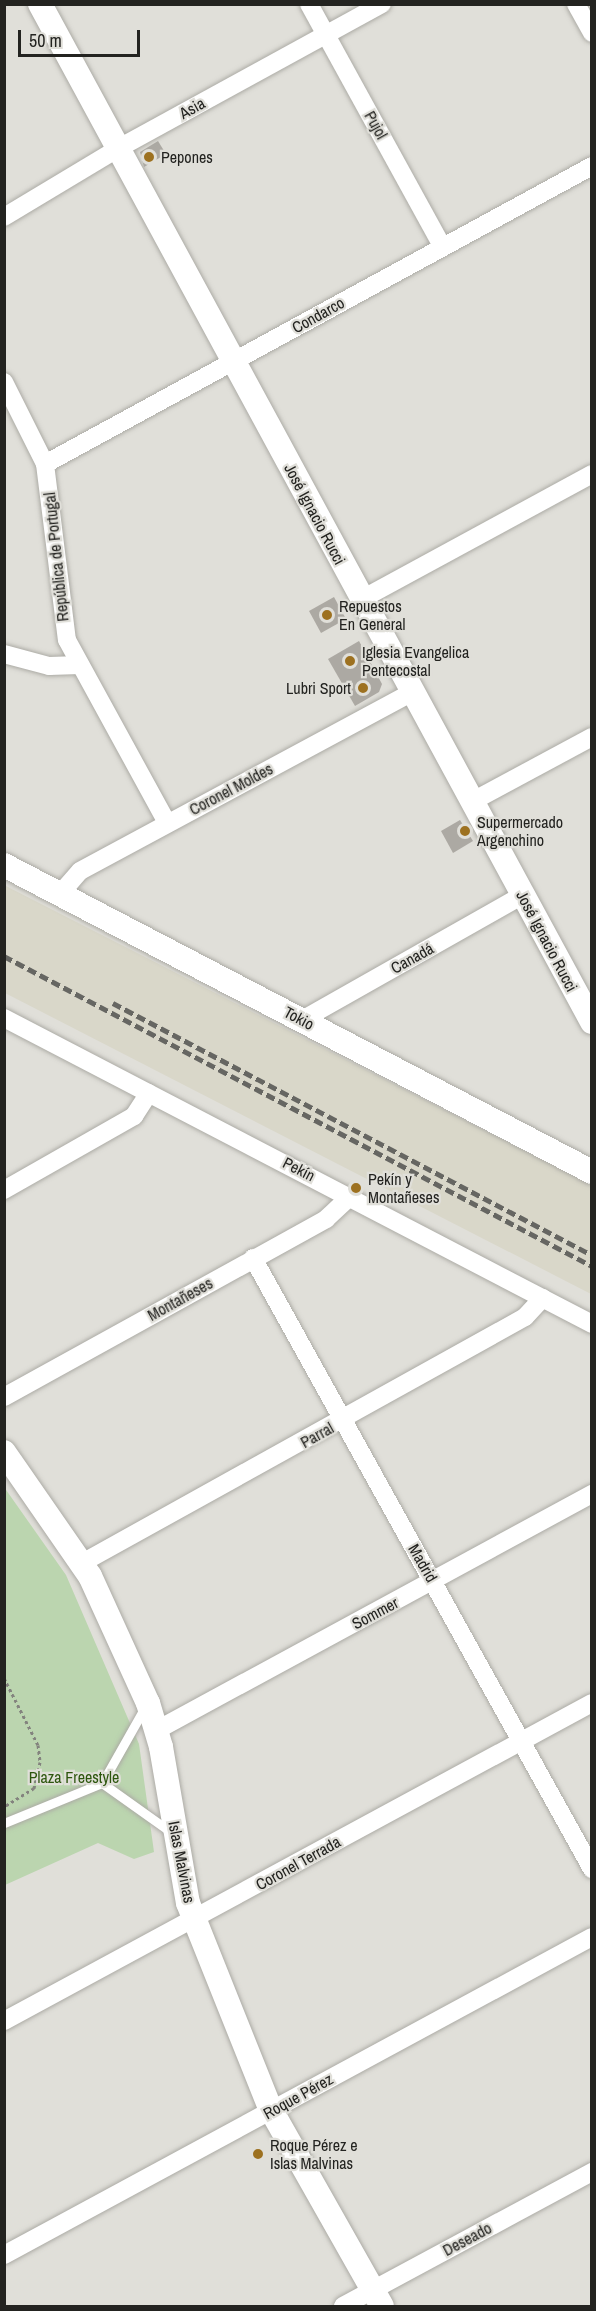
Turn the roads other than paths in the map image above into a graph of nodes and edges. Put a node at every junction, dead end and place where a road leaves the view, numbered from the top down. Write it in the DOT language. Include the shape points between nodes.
graph roads {
  1 [pos="40,4"];
  2 [pos="309,4"];
  3 [pos="382,4"];
  4 [pos="576,4"];
  5 [pos="591,33"];
  6 [pos="326,35"];
  7 [pos="117,148"];
  8 [pos="591,166"];
  9 [pos="4,218"];
  10 [pos="442,246"];
  11 [pos="234,363"];
  12 [pos="4,382"];
  13 [pos="45,464"];
  14 [pos="591,474"];
  15 [pos="360,600"];
  16 [pos="4,654"];
  17 [pos="80,665"];
  18 [pos="410,693"];
  19 [pos="591,737"];
  20 [pos="473,801"];
  21 [pos="167,823"];
  22 [pos="4,866"];
  23 [pos="60,894"];
  24 [pos="523,896"];
  25 [pos="588,1009"];
  26 [pos="4,1018"];
  27 [pos="302,1020"];
  28 [pos="149,1093"];
  29 [pos="591,1172"];
  30 [pos="4,1190"];
  31 [pos="351,1196"];
  32 [pos="253,1258"];
  33 [pos="543,1298"];
  34 [pos="591,1324"];
  35 [pos="4,1397"];
  36 [pos="342,1422"];
  37 [pos="4,1452"];
  38 [pos="591,1494"];
  39 [pos="82,1563"];
  40 [pos="434,1581"];
  41 [pos="148,1703"];
  42 [pos="591,1703"];
  43 [pos="157,1730"];
  44 [pos="522,1741"];
  45 [pos="102,1783"];
  46 [pos="4,1823"];
  47 [pos="176,1837"];
  48 [pos="591,1869"];
  49 [pos="194,1919"];
  50 [pos="591,1937"];
  51 [pos="4,2021"];
  52 [pos="271,2110"];
  53 [pos="591,2172"];
  54 [pos="4,2255"];
  55 [pos="378,2298"];
  56 [pos="343,2307"];
  1 -- 7 [label="street, José Ignacio Rucci"];
  2 -- 6 [label="street, Pujol"];
  3 -- 6 [label="street, Asia"];
  4 -- 5 [label="street"];
  6 -- 7 [label="street, Asia"];
  6 -- 10 [label="street, Pujol"];
  7 -- 9 [label="street, Asia"];
  7 -- 11 [label="street, José Ignacio Rucci"];
  8 -- 10 [label="street, Condarco"];
  10 -- 11 [label="street, Condarco"];
  11 -- 13 [label="street, Condarco"];
  11 -- 15 [label="street, José Ignacio Rucci"];
  12 -- 13 [label="street, República de Portugal"];
  13 -- 17 [label="street, República de Portugal" via="60,616"];
  14 -- 15 [label="street"];
  15 -- 18 [label="street, José Ignacio Rucci"];
  16 -- 17 [label="street" via="49,666"];
  17 -- 21 [label="street, República de Portugal"];
  18 -- 20 [label="street, José Ignacio Rucci"];
  18 -- 21 [label="street, Coronel Moldes"];
  19 -- 20 [label="street"];
  20 -- 24 [label="street, José Ignacio Rucci"];
  21 -- 23 [label="street, Coronel Moldes" via="80,871"];
  22 -- 23 [label="street, Tokio"];
  23 -- 27 [label="street, Tokio"];
  24 -- 25 [label="street, José Ignacio Rucci"];
  24 -- 27 [label="street, Canadá"];
  26 -- 28 [label="street, Pekín"];
  27 -- 29 [label="street, Tokio"];
  28 -- 30 [label="street" via="134,1116"];
  28 -- 31 [label="street, Pekín"];
  31 -- 32 [label="street, Montañeses" via="326,1219"];
  31 -- 33 [label="street, Pekín"];
  32 -- 35 [label="street, Montañeses"];
  32 -- 36 [label="street, Madrid"];
  33 -- 34 [label="street, Pekín"];
  33 -- 36 [label="street, Parral" via="525,1317"];
  36 -- 39 [label="street, Parral"];
  36 -- 40 [label="street, Madrid"];
  37 -- 39 [label="street, Islas Malvinas"];
  38 -- 40 [label="street, Sommer"];
  39 -- 41 [label="street, Islas Malvinas"];
  40 -- 43 [label="street, Sommer"];
  40 -- 44 [label="street, Madrid"];
  41 -- 43 [label="street, Islas Malvinas"];
  41 -- 45 [label="lane"];
  42 -- 44 [label="street, Coronel Terrada"];
  43 -- 47 [label="street, Islas Malvinas"];
  44 -- 48 [label="street, Madrid"];
  44 -- 49 [label="street, Coronel Terrada"];
  45 -- 46 [label="lane"];
  45 -- 47 [label="lane"];
  47 -- 49 [label="street, Islas Malvinas"];
  49 -- 51 [label="street, Coronel Terrada"];
  49 -- 52 [label="street, Islas Malvinas"];
  50 -- 52 [label="street, Roque Pérez"];
  52 -- 54 [label="street, Roque Pérez"];
  52 -- 55 [label="street, Islas Malvinas"];
  53 -- 55 [label="street, Deseado"];
  55 -- 56 [label="street, Deseado"];
}
